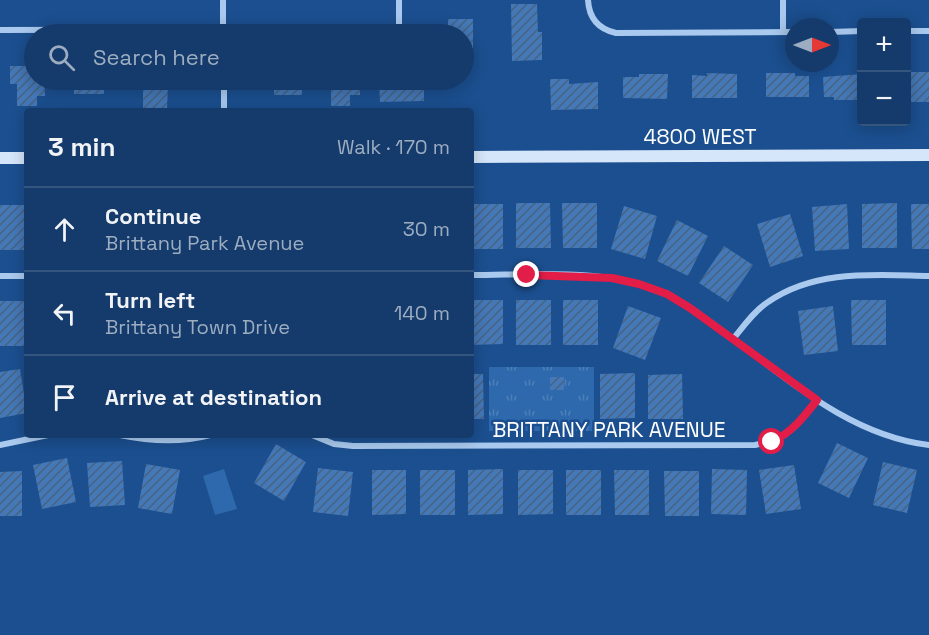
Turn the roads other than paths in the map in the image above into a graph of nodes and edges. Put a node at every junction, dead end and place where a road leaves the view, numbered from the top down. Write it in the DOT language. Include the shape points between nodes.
graph roads {
  1 [pos="223,0"];
  2 [pos="399,0"];
  3 [pos="588,0"];
  4 [pos="783,0"];
  5 [pos="223,24"];
  6 [pos="399,24"];
  7 [pos="0,30"];
  8 [pos="24,30"];
  9 [pos="911,31"];
  10 [pos="929,31"];
  11 [pos="783,32"];
  12 [pos="839,32"];
  13 [pos="857,32"];
  14 [pos="224,90"];
  15 [pos="224,108"];
  16 [pos="929,155"];
  17 [pos="474,157"];
  18 [pos="0,158"];
  19 [pos="24,158"];
  20 [pos="474,275"];
  21 [pos="0,276"];
  22 [pos="24,276"];
  23 [pos="929,276"];
  24 [pos="733,339"];
  25 [pos="817,400"];
  26 [pos="34,438"];
  27 [pos="139,438"];
  28 [pos="189,438"];
  29 [pos="319,438"];
  30 [pos="0,445"];
  31 [pos="929,445"];
  1 -- 5 [label="street"];
  2 -- 6 [label="street"];
  3 -- 11 [label="street" via="596,23 616,33"];
  4 -- 11 [label="street"];
  7 -- 8 [label="street"];
  9 -- 10 [label="street"];
  12 -- 13 [label="street"];
  14 -- 15 [label="street"];
  16 -- 17 [label="main road, 4800 WEST"];
  18 -- 19 [label="main road"];
  20 -- 24 [label="street" via="585,276 639,284 667,294"];
  21 -- 22 [label="street"];
  23 -- 24 [label="street" via="847,275 805,283 766,303"];
  24 -- 25 [label="street"];
  25 -- 29 [label="street, BRITTANY PARK AVENUE" via="785,436 755,445 353,446"];
  25 -- 31 [label="street" via="852,422 884,435"];
  26 -- 30 [label="street"];
  27 -- 28 [label="street"];
}
